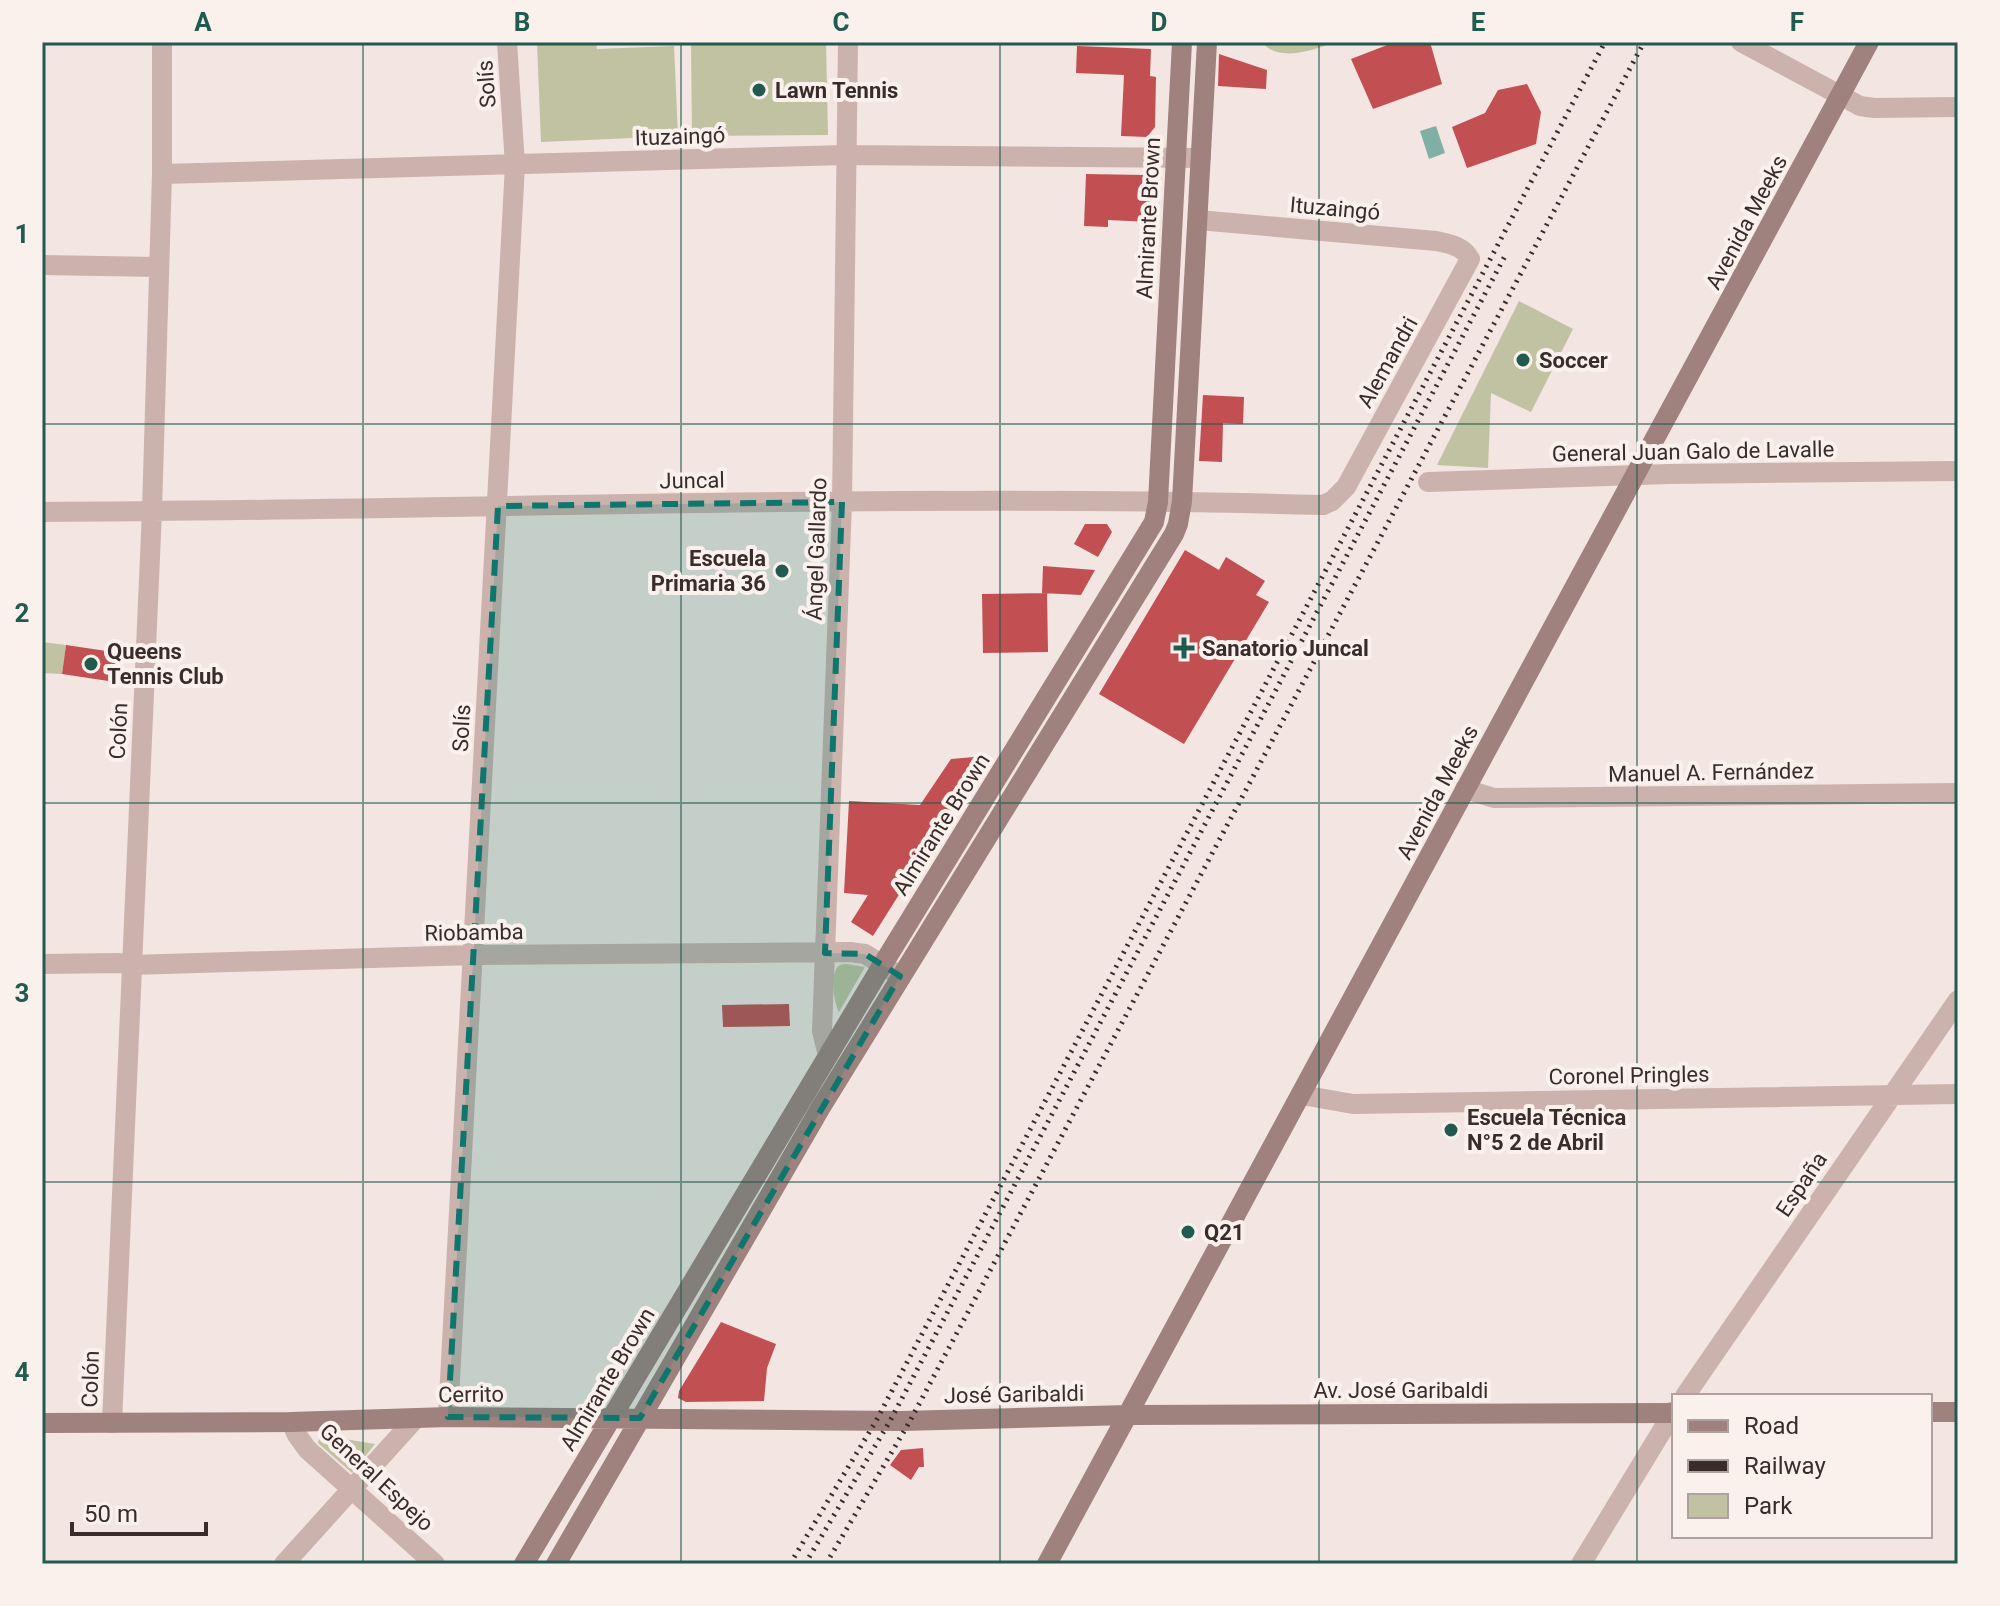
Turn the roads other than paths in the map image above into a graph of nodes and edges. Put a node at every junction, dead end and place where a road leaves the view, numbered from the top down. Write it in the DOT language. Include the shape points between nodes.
graph roads {
  1 [pos="162,42"];
  2 [pos="507,42"];
  3 [pos="848,42"];
  4 [pos="1182,42"];
  5 [pos="1207,42"];
  6 [pos="1741,42"];
  7 [pos="1869,42"];
  8 [pos="1841,97"];
  9 [pos="1958,107"];
  10 [pos="845,155"];
  11 [pos="1175,158"];
  12 [pos="1201,158"];
  13 [pos="515,165"];
  14 [pos="162,174"];
  15 [pos="1198,220"];
  16 [pos="1466,252"];
  17 [pos="42,265"];
  18 [pos="159,267"];
  19 [pos="1958,471"];
  20 [pos="1635,476"];
  21 [pos="1428,482"];
  22 [pos="1340,495"];
  23 [pos="1182,501"];
  24 [pos="842,502"];
  25 [pos="1158,502"];
  26 [pos="498,506"];
  27 [pos="152,511"];
  28 [pos="42,512"];
  29 [pos="1465,789"];
  30 [pos="1958,793"];
  31 [pos="825,953"];
  32 [pos="472,955"];
  33 [pos="42,964"];
  34 [pos="883,964"];
  35 [pos="131,965"];
  36 [pos="900,976"];
  37 [pos="1958,1000"];
  38 [pos="828,1056"];
  39 [pos="1958,1094"];
  40 [pos="1302,1095"];
  41 [pos="1892,1095"];
  42 [pos="1686,1394"];
  43 [pos="1932,1412"];
  44 [pos="1958,1412"];
  45 [pos="1672,1413"];
  46 [pos="1128,1415"];
  47 [pos="1672,1415"];
  48 [pos="448,1417"];
  49 [pos="612,1418"];
  50 [pos="640,1418"];
  51 [pos="415,1419"];
  52 [pos="901,1421"];
  53 [pos="291,1422"];
  54 [pos="42,1423"];
  55 [pos="112,1423"];
  56 [pos="352,1489"];
  57 [pos="284,1564"];
  58 [pos="435,1564"];
  59 [pos="524,1564"];
  60 [pos="556,1564"];
  61 [pos="1047,1564"];
  62 [pos="1581,1564"];
  1 -- 14 [label="street, Colón"];
  2 -- 13 [label="street, Solís"];
  3 -- 10 [label="street, Ángel Gallardo"];
  4 -- 11 [label="main road, Almirante Brown"];
  5 -- 12 [label="main road, Almirante Brown"];
  6 -- 8 [label="street"];
  7 -- 8 [label="main road, Avenida Meeks"];
  8 -- 9 [label="street" via="1874,108"];
  8 -- 20 [label="main road, Avenida Meeks"];
  10 -- 11 [label="street, Ituzaingó"];
  10 -- 13 [label="street, Ituzaingó"];
  10 -- 24 [label="street, Ángel Gallardo"];
  11 -- 12 [label="street, Ituzaingó"];
  11 -- 25 [label="main road, Almirante Brown"];
  12 -- 15 [label="main road, Almirante Brown"];
  13 -- 14 [label="street, Ituzaingó"];
  13 -- 26 [label="street, Solís"];
  14 -- 18 [label="street, Colón"];
  15 -- 16 [label="street, Ituzaingó" via="1436,241"];
  15 -- 23 [label="main road, Almirante Brown"];
  16 -- 22 [label="street, Alemandri" via="1468,265"];
  17 -- 18 [label="street"];
  18 -- 27 [label="street, Colón"];
  19 -- 20 [label="street, General Juan Galo de Lavalle"];
  20 -- 21 [label="street, General Juan Galo de Lavalle"];
  20 -- 29 [label="main road, Avenida Meeks"];
  22 -- 23 [label="street, Juncal" via="1323,505"];
  23 -- 25 [label="street, Juncal"];
  23 -- 36 [label="main road, Almirante Brown" via="1174,534"];
  24 -- 25 [label="street, Juncal"];
  24 -- 26 [label="street, Juncal"];
  24 -- 31 [label="street, Ángel Gallardo"];
  25 -- 34 [label="main road, Almirante Brown" via="1148,534"];
  26 -- 27 [label="street, Juncal"];
  26 -- 32 [label="street, Solís"];
  27 -- 28 [label="street, Juncal"];
  27 -- 35 [label="street, Colón"];
  29 -- 30 [label="street, Manuel A. Fernández" via="1494,798"];
  29 -- 40 [label="main road, Avenida Meeks"];
  31 -- 32 [label="street, Riobamba"];
  31 -- 34 [label="street, Riobamba" via="865,954"];
  31 -- 38 [label="street, Ángel Gallardo" via="822,1031"];
  32 -- 35 [label="street, Riobamba"];
  32 -- 48 [label="street, Solís"];
  33 -- 35 [label="street, Riobamba"];
  34 -- 36 [label="street, Riobamba"];
  34 -- 38 [label="main road, Almirante Brown"];
  35 -- 55 [label="street, Colón"];
  36 -- 50 [label="main road, Almirante Brown"];
  37 -- 41 [label="street, España"];
  38 -- 49 [label="main road, Almirante Brown"];
  39 -- 41 [label="street, Coronel Pringles"];
  40 -- 41 [label="street, Coronel Pringles" via="1353,1104"];
  40 -- 46 [label="main road, Avenida Meeks"];
  41 -- 42 [label="street, España"];
  43 -- 44 [label="main road"];
  45 -- 46 [label="main road, Av. José Garibaldi"];
  46 -- 52 [label="main road, José Garibaldi"];
  46 -- 61 [label="main road, Avenida Meeks"];
  47 -- 62 [label="street"];
  48 -- 49 [label="main road, Cerrito"];
  48 -- 51 [label="main road, Cerrito"];
  49 -- 50 [label="main road, Cerrito"];
  49 -- 59 [label="main road, Almirante Brown"];
  50 -- 52 [label="main road, Cerrito"];
  50 -- 60 [label="main road, Almirante Brown"];
  51 -- 53 [label="main road, Cerrito"];
  51 -- 56 [label="street"];
  53 -- 55 [label="main road, Cerrito"];
  53 -- 56 [label="street, General Espejo" via="307,1449"];
  54 -- 55 [label="main road, Cerrito"];
  56 -- 57 [label="street"];
  56 -- 58 [label="street, General Espejo"];
}
